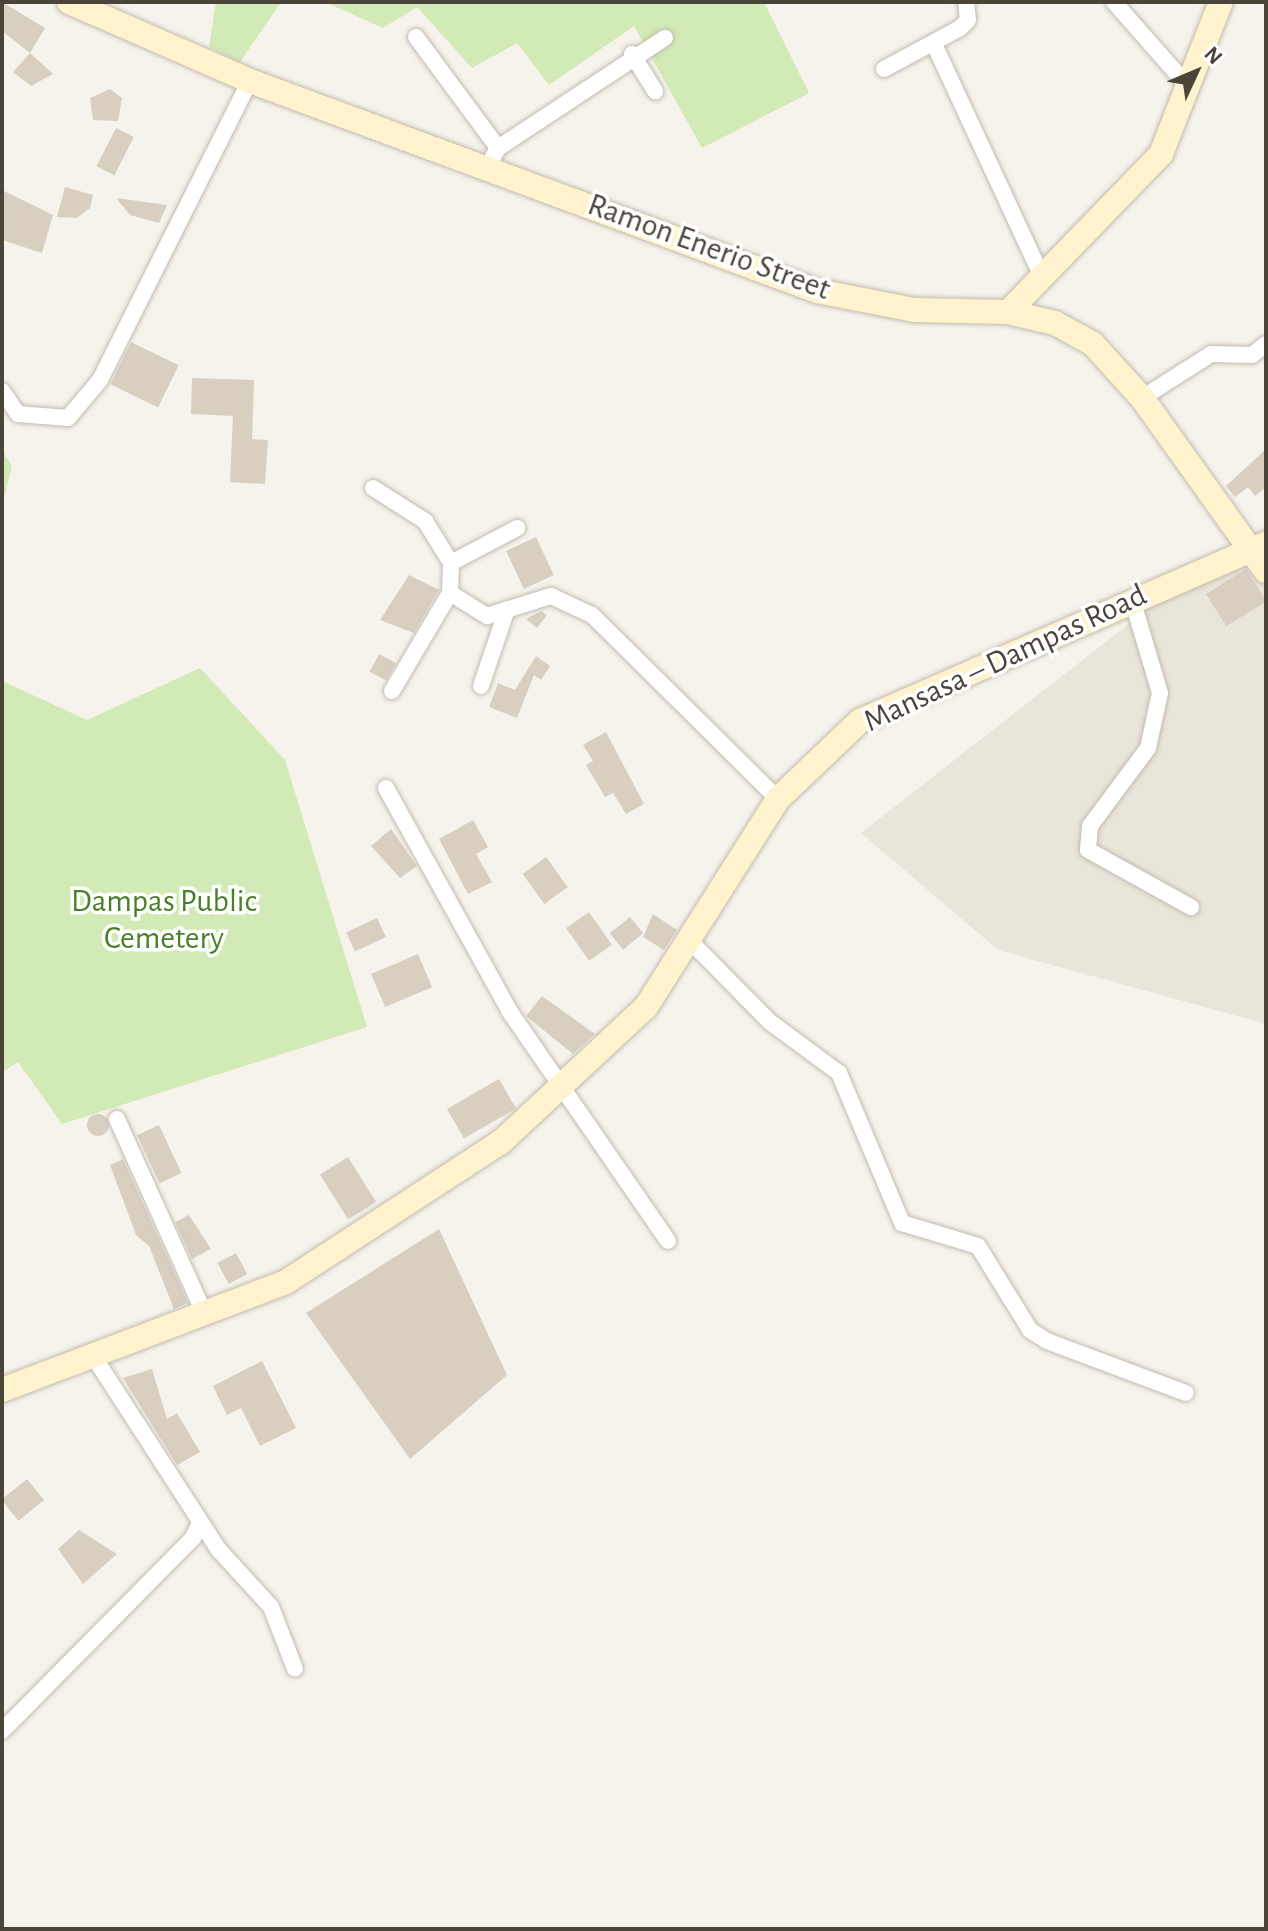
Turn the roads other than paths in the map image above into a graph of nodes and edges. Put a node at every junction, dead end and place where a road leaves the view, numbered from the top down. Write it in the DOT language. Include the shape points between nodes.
graph roads {
  1 [pos="69,2"];
  2 [pos="966,2"];
  3 [pos="1114,2"];
  4 [pos="1221,2"];
  5 [pos="107,12"];
  6 [pos="416,37"];
  7 [pos="665,38"];
  8 [pos="934,44"];
  9 [pos="632,54"];
  10 [pos="884,69"];
  11 [pos="250,81"];
  12 [pos="1186,84"];
  13 [pos="655,91"];
  14 [pos="494,156"];
  15 [pos="1042,277"];
  16 [pos="1008,312"];
  17 [pos="1266,344"];
  18 [pos="2,391"];
  19 [pos="1142,398"];
  20 [pos="373,488"];
  21 [pos="517,528"];
  22 [pos="1259,547"];
  23 [pos="451,563"];
  24 [pos="1266,571"];
  25 [pos="450,593"];
  26 [pos="1132,599"];
  27 [pos="507,609"];
  28 [pos="481,686"];
  29 [pos="392,691"];
  30 [pos="386,788"];
  31 [pos="778,799"];
  32 [pos="1191,907"];
  33 [pos="693,944"];
  34 [pos="561,1090"];
  35 [pos="117,1119"];
  36 [pos="668,1241"];
  37 [pos="205,1315"];
  38 [pos="94,1357"];
  39 [pos="2,1390"];
  40 [pos="1186,1393"];
  41 [pos="200,1522"];
  42 [pos="295,1669"];
  43 [pos="2,1731"];
  1 -- 5 [label="street, Ramon Enerio Street"];
  2 -- 8 [label="street" via="968,20"];
  3 -- 12 [label="street"];
  4 -- 12 [label="street"];
  5 -- 11 [label="street, Ramon Enerio Street"];
  6 -- 14 [label="street"];
  7 -- 9 [label="street"];
  8 -- 10 [label="street"];
  8 -- 15 [label="street"];
  9 -- 13 [label="street"];
  9 -- 14 [label="street"];
  11 -- 14 [label="street, Ramon Enerio Street"];
  11 -- 18 [label="street" via="100,380 68,418 18,414"];
  12 -- 15 [label="street" via="1161,154"];
  14 -- 16 [label="street, Ramon Enerio Street" via="817,291 914,310"];
  15 -- 16 [label="street"];
  16 -- 19 [label="street, Ramon Enerio Street" via="1055,323 1093,344"];
  17 -- 19 [label="street" via="1252,355 1211,354"];
  19 -- 22 [label="street, Ramon Enerio Street"];
  20 -- 23 [label="street" via="425,521"];
  21 -- 23 [label="street"];
  22 -- 24 [label="street, Ramon Enerio Street"];
  22 -- 26 [label="street, Mansasa – Dampas Road"];
  23 -- 25 [label="street"];
  25 -- 27 [label="street" via="487,616"];
  25 -- 29 [label="street"];
  26 -- 31 [label="street, Mansasa – Dampas Road" via="860,721"];
  26 -- 32 [label="street" via="1160,693 1148,748 1090,826 1088,850"];
  27 -- 28 [label="street"];
  27 -- 31 [label="street" via="551,596 592,615"];
  30 -- 34 [label="street"];
  31 -- 33 [label="street, Mansasa – Dampas Road"];
  33 -- 34 [label="street, Mansasa – Dampas Road" via="646,1007"];
  33 -- 40 [label="street" via="770,1022 839,1073 902,1223 978,1246 1030,1330 1047,1341"];
  34 -- 36 [label="street"];
  34 -- 37 [label="street, Mansasa – Dampas Road" via="438,1187 286,1282"];
  35 -- 37 [label="street"];
  37 -- 38 [label="street, Mansasa – Dampas Road"];
  38 -- 39 [label="street, Mansasa – Dampas Road"];
  38 -- 41 [label="street"];
  41 -- 42 [label="street" via="271,1607"];
  41 -- 43 [label="street" via="193,1538"];
}
